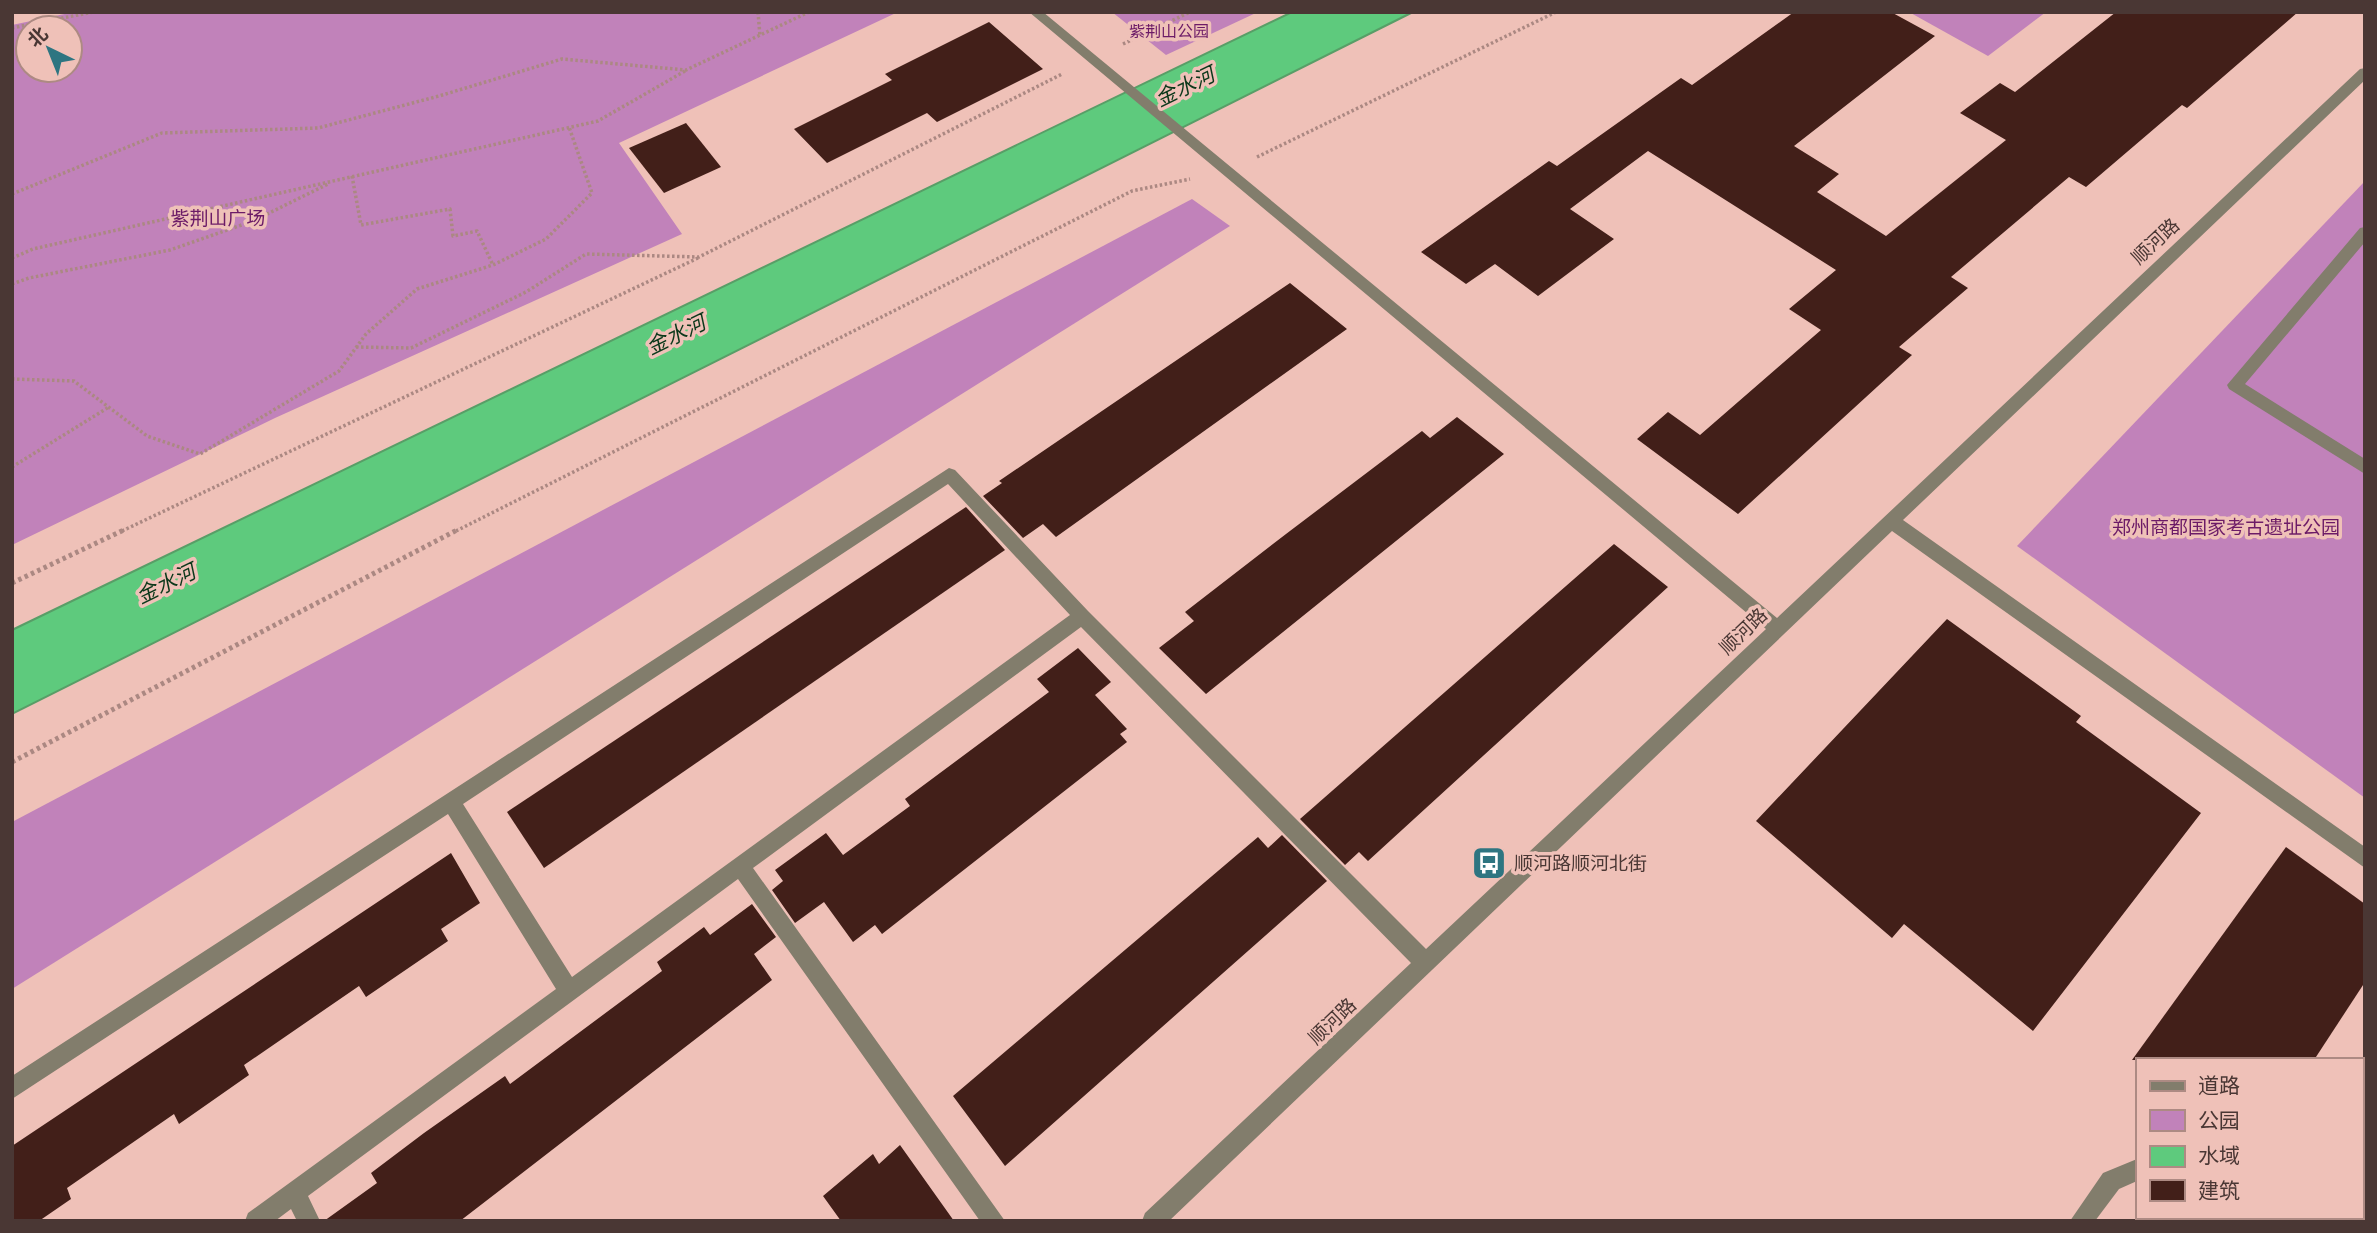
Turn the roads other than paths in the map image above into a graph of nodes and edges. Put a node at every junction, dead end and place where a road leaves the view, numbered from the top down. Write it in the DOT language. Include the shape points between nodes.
graph roads {
  1 [pos="1035,12"];
  2 [pos="2365,72"];
  3 [pos="2365,232"];
  4 [pos="2365,467"];
  5 [pos="1890,520"];
  6 [pos="1082,616"];
  7 [pos="1777,628"];
  8 [pos="452,801"];
  9 [pos="2365,859"];
  10 [pos="740,866"];
  11 [pos="1425,962"];
  12 [pos="569,991"];
  13 [pos="12,1089"];
  14 [pos="2136,1170"];
  15 [pos="295,1192"];
  16 [pos="256,1221"];
  17 [pos="309,1221"];
  18 [pos="994,1221"];
  19 [pos="1153,1221"];
  20 [pos="2081,1221"];
  1 -- 7 [label="street"];
  2 -- 5 [label="street, 顺河路"];
  3 -- 4 [label="street" via="2235,385"];
  5 -- 7 [label="street, 顺河路"];
  5 -- 9 [label="street"];
  6 -- 8 [label="street" via="948,475"];
  6 -- 10 [label="street"];
  6 -- 11 [label="street"];
  7 -- 11 [label="street, 顺河路"];
  8 -- 12 [label="street"];
  8 -- 13 [label="street"];
  10 -- 12 [label="street"];
  10 -- 18 [label="street"];
  11 -- 19 [label="street, 顺河路"];
  12 -- 15 [label="street"];
  14 -- 20 [label="street" via="2111,1181"];
  15 -- 16 [label="street"];
  15 -- 17 [label="street"];
}
